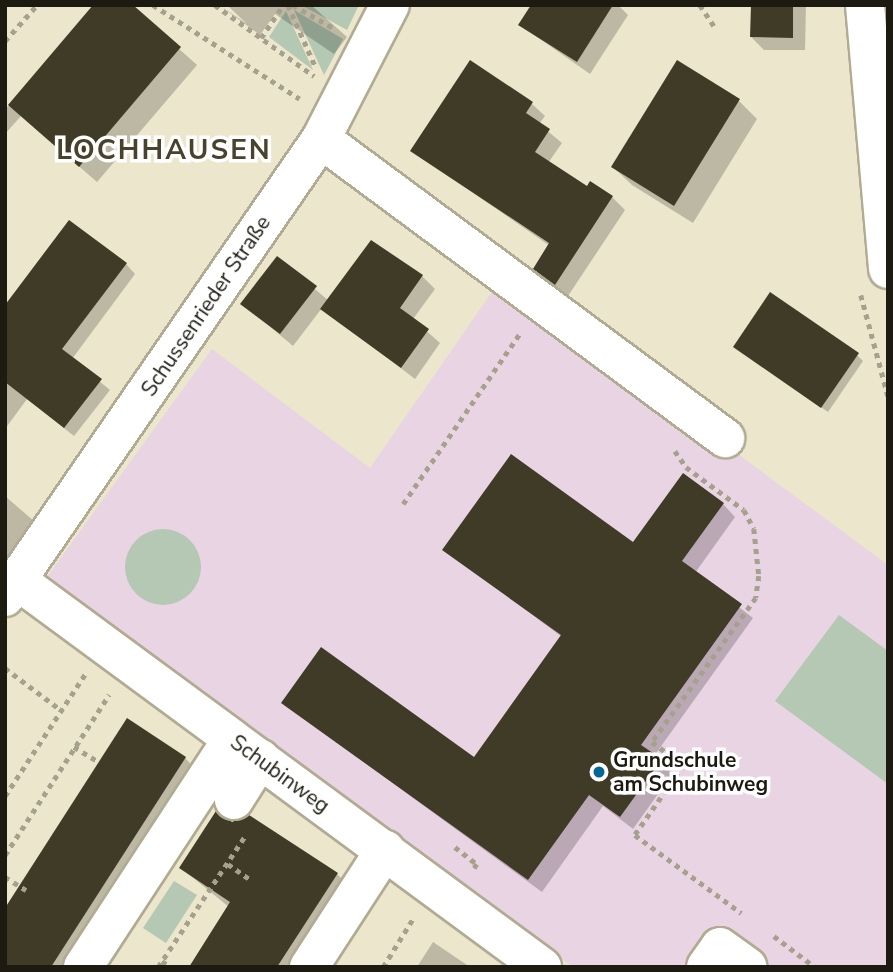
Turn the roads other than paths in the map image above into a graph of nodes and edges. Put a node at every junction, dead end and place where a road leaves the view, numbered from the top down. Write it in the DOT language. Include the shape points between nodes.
graph roads {
  1 [pos="390,5"];
  2 [pos="865,5"];
  3 [pos="326,129"];
  4 [pos="888,269"];
  5 [pos="725,438"];
  6 [pos="12,589"];
  7 [pos="246,749"];
  8 [pos="241,815"];
  9 [pos="385,850"];
  10 [pos="535,965"];
  11 [pos="83,967"];
  12 [pos="309,967"];
  13 [pos="706,967"];
  14 [pos="748,967"];
  1 -- 3 [label="street, Schussenrieder Straße"];
  2 -- 4 [label="street"];
  3 -- 5 [label="street" via="542,301"];
  3 -- 6 [label="street, Schussenrieder Straße"];
  6 -- 7 [label="street, Schubinweg"];
  7 -- 8 [label="street"];
  7 -- 9 [label="street, Schubinweg"];
  7 -- 11 [label="street"];
  9 -- 10 [label="street, Schubinweg"];
  9 -- 12 [label="street"];
  13 -- 14 [label="street" via="720,947"];
}
